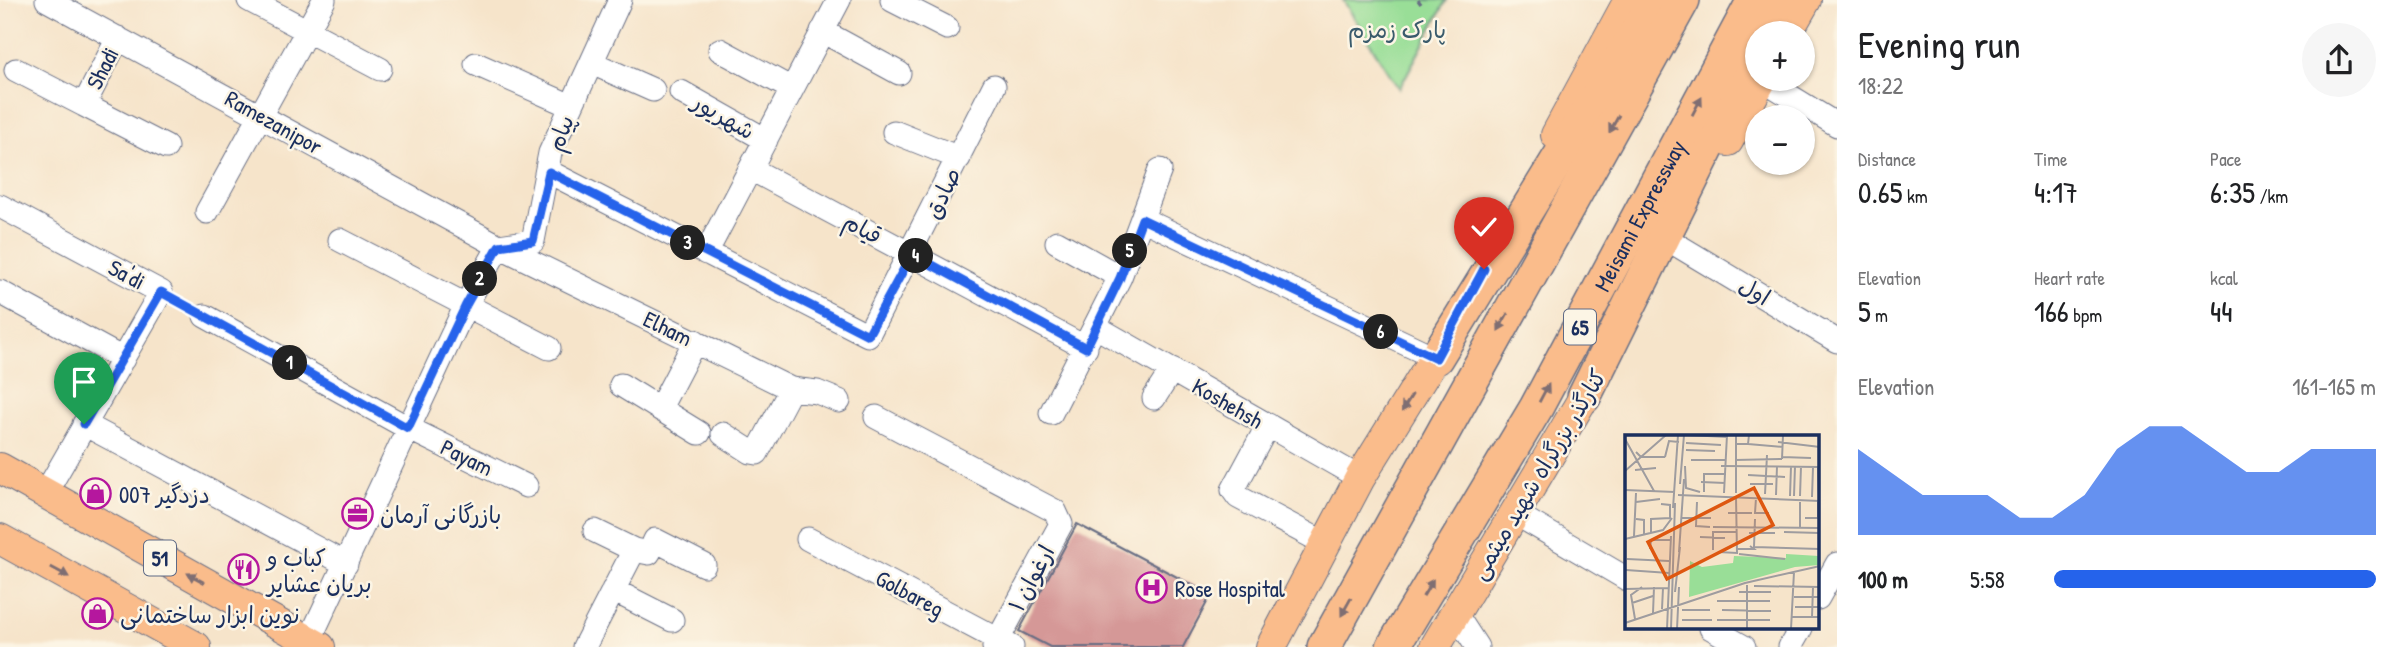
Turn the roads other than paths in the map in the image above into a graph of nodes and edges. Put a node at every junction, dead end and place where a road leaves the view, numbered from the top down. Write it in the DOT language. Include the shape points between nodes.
graph roads {
  1 [pos="47,0"];
  2 [pos="249,0"];
  3 [pos="324,0"];
  4 [pos="839,0"];
  5 [pos="891,0"];
  6 [pos="1629,0"];
  7 [pos="1656,0"];
  8 [pos="1683,0"];
  9 [pos="1754,0"];
  10 [pos="1779,0"];
  11 [pos="1806,0"];
  12 [pos="610,3"];
  13 [pos="1769,21"];
  14 [pos="1794,21"];
  15 [pos="947,28"];
  16 [pos="308,31"];
  17 [pos="822,32"];
  18 [pos="118,38"];
  19 [pos="720,50"];
  20 [pos="592,63"];
  21 [pos="476,64"];
  22 [pos="380,69"];
  23 [pos="16,70"];
  24 [pos="1745,72"];
  25 [pos="899,73"];
  26 [pos="994,86"];
  27 [pos="792,89"];
  28 [pos="653,90"];
  29 [pos="1755,91"];
  30 [pos="1782,91"];
  31 [pos="681,92"];
  32 [pos="84,105"];
  33 [pos="571,106"];
  34 [pos="259,114"];
  35 [pos="1837,125"];
  36 [pos="894,132"];
  37 [pos="766,140"];
  38 [pos="166,147"];
  39 [pos="959,158"];
  40 [pos="751,169"];
  41 [pos="1160,170"];
  42 [pos="549,172"];
  43 [pos="0,205"];
  44 [pos="207,212"];
  45 [pos="1142,219"];
  46 [pos="340,240"];
  47 [pos="1057,242"];
  48 [pos="1672,242"];
  49 [pos="499,246"];
  50 [pos="706,253"];
  51 [pos="912,254"];
  52 [pos="1120,278"];
  53 [pos="0,292"];
  54 [pos="466,305"];
  55 [pos="205,316"];
  56 [pos="1091,338"];
  57 [pos="695,341"];
  58 [pos="1837,341"];
  59 [pos="549,348"];
  60 [pos="1436,358"];
  61 [pos="123,359"];
  62 [pos="1172,370"];
  63 [pos="621,384"];
  64 [pos="790,389"];
  65 [pos="1584,397"];
  66 [pos="1154,398"];
  67 [pos="839,401"];
  68 [pos="660,408"];
  69 [pos="1051,413"];
  70 [pos="876,417"];
  71 [pos="84,424"];
  72 [pos="1268,425"];
  73 [pos="408,428"];
  74 [pos="699,433"];
  75 [pos="723,434"];
  76 [pos="0,468"];
  77 [pos="1360,478"];
  78 [pos="526,486"];
  79 [pos="45,494"];
  80 [pos="1516,514"];
  81 [pos="595,531"];
  82 [pos="808,539"];
  83 [pos="0,540"];
  84 [pos="1326,544"];
  85 [pos="634,550"];
  86 [pos="1837,564"];
  87 [pos="346,565"];
  88 [pos="704,565"];
  89 [pos="1625,578"];
  90 [pos="613,590"];
  91 [pos="1820,594"];
  92 [pos="1455,613"];
  93 [pos="672,620"];
  94 [pos="1714,630"];
  95 [pos="1800,630"];
  96 [pos="178,643"];
  97 [pos="314,644"];
  98 [pos="1001,645"];
  99 [pos="584,647"];
  100 [pos="1271,647"];
  101 [pos="1324,647"];
  102 [pos="1393,647"];
  103 [pos="1435,647"];
  104 [pos="1477,647"];
  105 [pos="1744,647"];
  106 [pos="1790,647"];
  1 -- 18 [label="street, Ramezanipor"];
  2 -- 16 [label="street"];
  3 -- 16 [label="street"];
  4 -- 17 [label="street"];
  5 -- 15 [label="street"];
  6 -- 60 [label="main road"];
  7 -- 60 [label="highway"];
  8 -- 101 [label="highway, one-way"];
  102 -- 9 [label="highway, Meisami Expressway / 65, one-way" via="1536,408"];
  10 -- 13 [label="highway"];
  11 -- 14 [label="main road"];
  12 -- 20 [label="street, پیام"];
  16 -- 22 [label="street"];
  16 -- 34 [label="street"];
  17 -- 25 [label="street"];
  17 -- 27 [label="street"];
  18 -- 32 [label="street, Shadi"];
  18 -- 34 [label="street, Ramezanipor"];
  19 -- 27 [label="street"];
  20 -- 28 [label="street"];
  20 -- 33 [label="street, پیام"];
  21 -- 33 [label="street"];
  23 -- 32 [label="street, Shadi"];
  24 -- 65 [label="highway"];
  26 -- 39 [label="street, صادق"];
  27 -- 37 [label="street"];
  29 -- 48 [label="main road, کنارگذر بزرگراه شهید میثمی"];
  30 -- 35 [label="street"];
  31 -- 37 [label="street, شهریور"];
  32 -- 38 [label="street"];
  33 -- 42 [label="street, پیام" via="550,153"];
  34 -- 44 [label="street"];
  34 -- 49 [label="street, Ramezanipor"];
  36 -- 39 [label="street"];
  37 -- 40 [label="street"];
  39 -- 51 [label="street, صادق"];
  40 -- 50 [label="street"];
  40 -- 51 [label="street, قیام"];
  41 -- 45 [label="street"];
  42 -- 49 [label="street, پیام" via="533,241"];
  42 -- 50 [label="street"];
  43 -- 61 [label="street, Sa'di" via="161,292"];
  45 -- 52 [label="street"];
  45 -- 60 [label="street"];
  46 -- 54 [label="street"];
  47 -- 52 [label="street"];
  48 -- 58 [label="street, اول"];
  48 -- 65 [label="main road, کنارگذر بزرگراه شهید میثمی"];
  49 -- 54 [label="street"];
  49 -- 57 [label="street, Elham"];
  50 -- 51 [label="street, صادق" via="868,335"];
  51 -- 56 [label="street, قیام"];
  52 -- 56 [label="street"];
  53 -- 61 [label="street"];
  54 -- 59 [label="street"];
  54 -- 73 [label="street"];
  55 -- 73 [label="street, Payam"];
  56 -- 62 [label="street, Koshehsh"];
  56 -- 69 [label="street"];
  57 -- 64 [label="street, Elham"];
  57 -- 68 [label="street"];
  60 -- 77 [label="main road, one-way"];
  61 -- 71 [label="street, Sa'di"];
  62 -- 66 [label="street"];
  62 -- 72 [label="street, Koshehsh"];
  63 -- 68 [label="street"];
  64 -- 67 [label="street, Elham" via="817,392"];
  64 -- 75 [label="street" via="757,453"];
  65 -- 80 [label="main road, کنارگذر بزرگراه شهید میثمی"];
  68 -- 74 [label="street"];
  70 -- 98 [label="street, ارغوان ۱" via="1059,516 1061,524"];
  71 -- 79 [label="street, Sa'di"];
  71 -- 87 [label="street"];
  72 -- 77 [label="street, Koshehsh"];
  72 -- 84 [label="street" via="1233,490 1238,498"];
  73 -- 78 [label="street, Payam"];
  73 -- 87 [label="street"];
  76 -- 79 [label="main road, 51"];
  77 -- 84 [label="main road"];
  97 -- 79 [label="main road, 51, one-way"];
  80 -- 89 [label="street"];
  80 -- 92 [label="main road, کنارگذر بزرگراه شهید میثمی"];
  81 -- 85 [label="street"];
  82 -- 98 [label="street, Golbareg"];
  83 -- 96 [label="main road, one-way"];
  84 -- 100 [label="main road"];
  85 -- 88 [label="street" via="649,554 655,540"];
  85 -- 90 [label="street"];
  86 -- 91 [label="street"];
  87 -- 97 [label="street"];
  90 -- 93 [label="street"];
  90 -- 99 [label="street"];
  92 -- 103 [label="main road, کنارگذر بزرگراه شهید میثمی"];
  92 -- 104 [label="street"];
  94 -- 105 [label="street"];
  95 -- 106 [label="street"];
}
